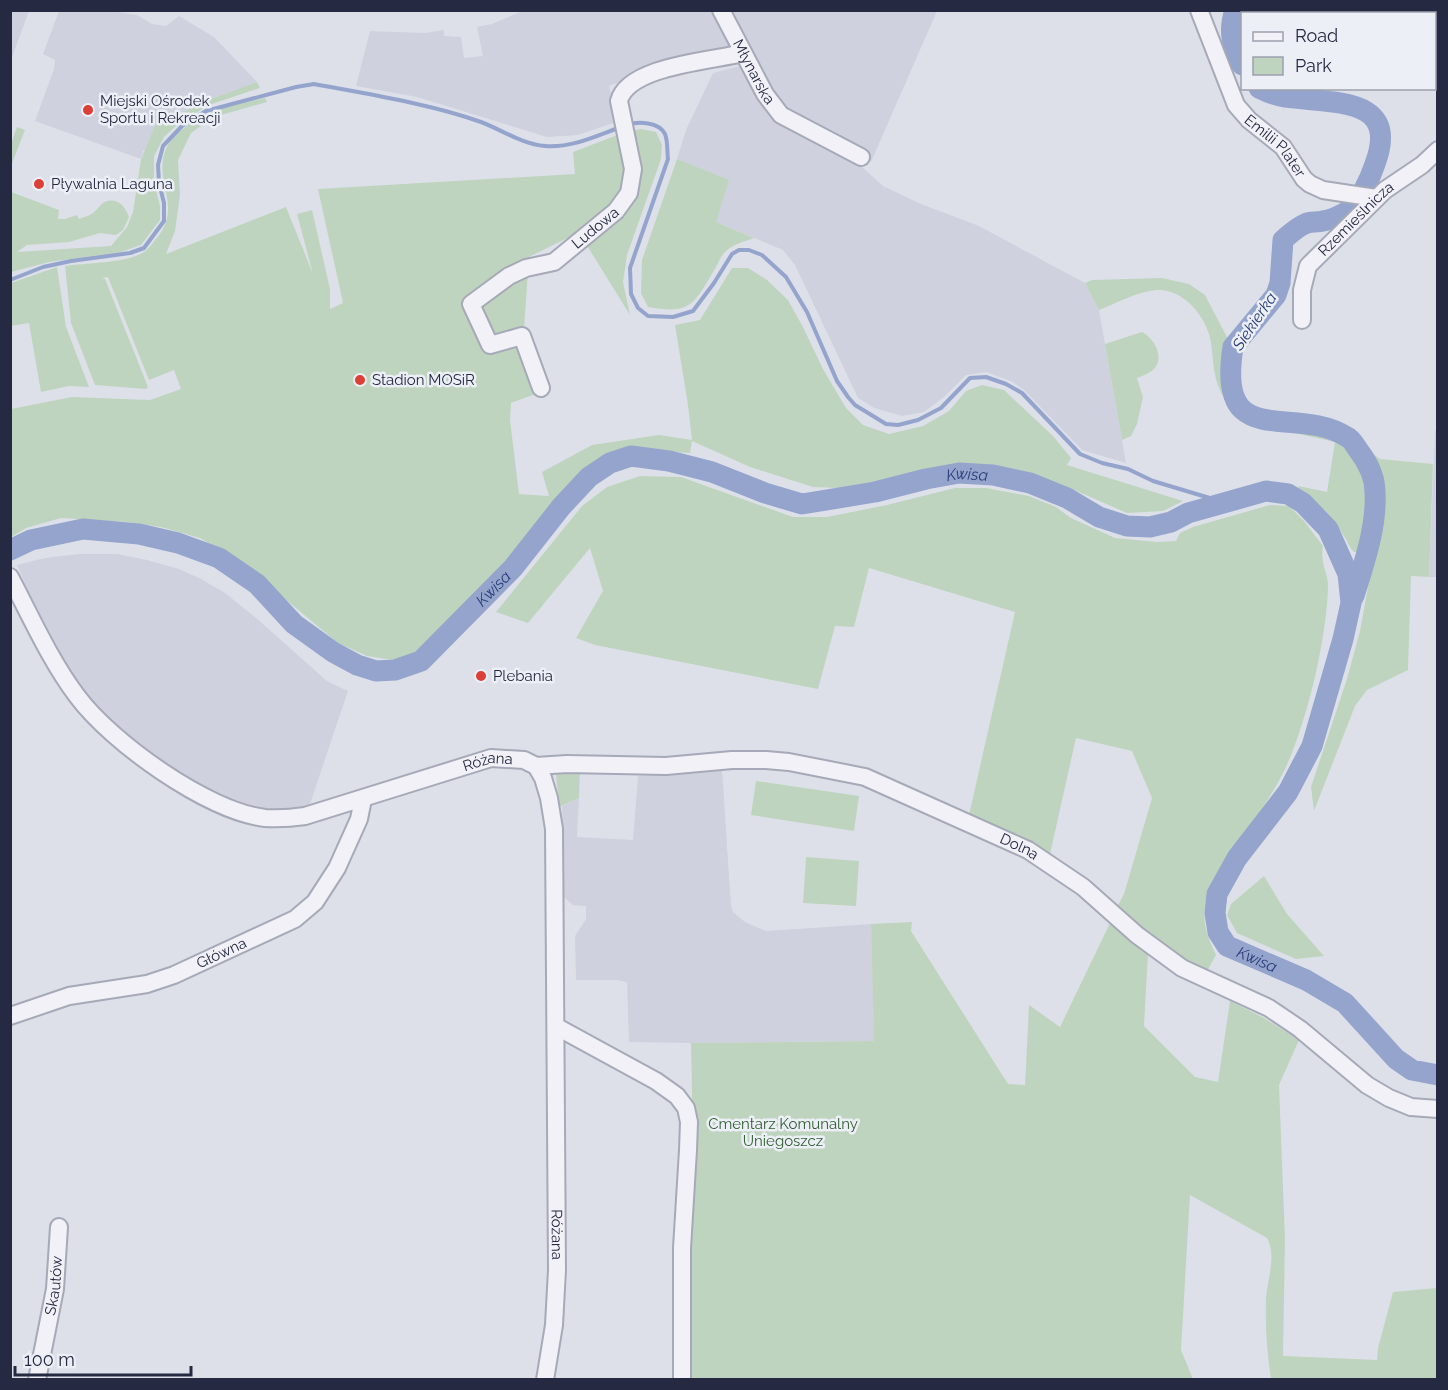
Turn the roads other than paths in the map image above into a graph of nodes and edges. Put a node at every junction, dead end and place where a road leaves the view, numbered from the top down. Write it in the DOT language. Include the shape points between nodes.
graph roads {
  1 [pos="721,10"];
  2 [pos="1199,10"];
  3 [pos="743,53"];
  4 [pos="1437,150"];
  5 [pos="861,158"];
  6 [pos="1422,165"];
  7 [pos="1437,173"];
  8 [pos="1372,197"];
  9 [pos="1302,320"];
  10 [pos="541,388"];
  11 [pos="12,585"];
  12 [pos="536,766"];
  13 [pos="363,799"];
  14 [pos="10,1016"];
  15 [pos="557,1027"];
  16 [pos="1437,1109"];
  17 [pos="59,1227"];
  18 [pos="37,1380"];
  19 [pos="545,1380"];
  20 [pos="682,1380"];
  1 -- 3 [label="street, Młynarska"];
  2 -- 8 [label="street, Emilii Plater" via="1232,97 1243,114 1283,147 1310,184 1323,190"];
  3 -- 5 [label="street, Młynarska" via="781,115"];
  3 -- 10 [label="street, Ludowa" via="670,68 638,79 621,93 621,115 633,169 628,193 616,211 554,262 509,276 471,304 490,345 522,336"];
  4 -- 6 [label="street, Rzemieślnicza"];
  6 -- 7 [label="street"];
  6 -- 8 [label="street, Rzemieślnicza"];
  8 -- 9 [label="street, Rzemieślnicza" via="1308,266 1302,290"];
  11 -- 13 [label="street, Różana" via="61,672 90,713 179,783 219,804 262,818 305,816"];
  12 -- 13 [label="street, Różana" via="524,759 491,758"];
  12 -- 15 [label="street, Różana" via="546,787 554,828"];
  12 -- 16 [label="street, Dolna" via="666,766 766,760 865,777 1028,850 1083,887 1182,968 1269,1008 1389,1098 1411,1107"];
  13 -- 14 [label="street, Główna" via="359,819 337,868 315,902 295,919 174,975 147,984 69,996"];
  15 -- 19 [label="street, Różana" via="557,1270"];
  15 -- 20 [label="street" via="656,1081 686,1108 689,1122 682,1248"];
  17 -- 18 [label="street, Skautów" via="55,1289"];
}
